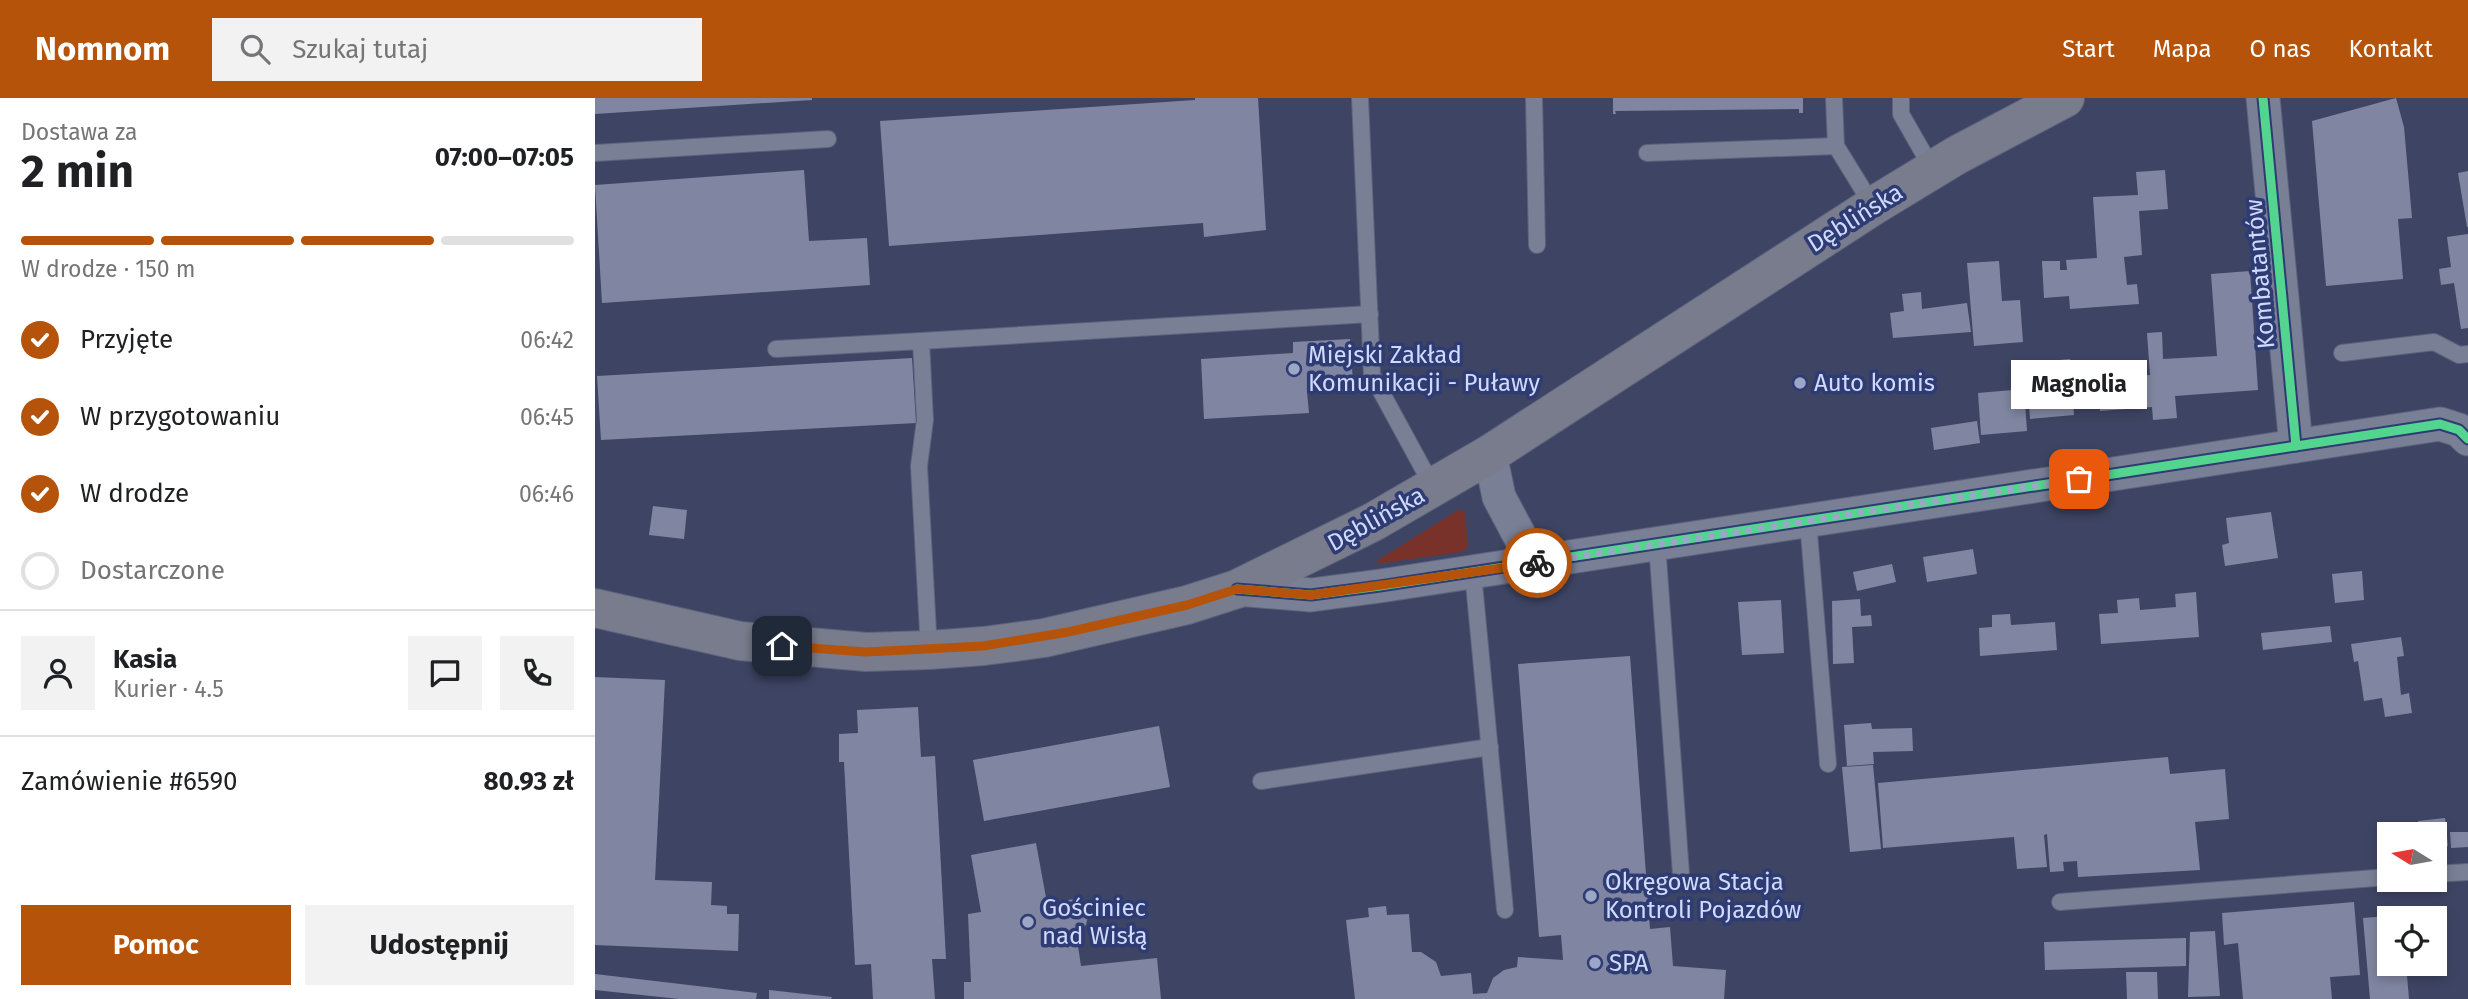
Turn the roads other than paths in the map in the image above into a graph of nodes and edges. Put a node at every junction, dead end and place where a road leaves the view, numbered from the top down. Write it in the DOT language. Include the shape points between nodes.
graph roads {
  1 [pos="1360,98"];
  2 [pos="1534,98"];
  3 [pos="1834,98"];
  4 [pos="1901,98"];
  5 [pos="2065,98"];
  6 [pos="2263,98"];
  7 [pos="828,139"];
  8 [pos="1836,146"];
  9 [pos="595,153"];
  10 [pos="1647,153"];
  11 [pos="1933,170"];
  12 [pos="1873,206"];
  13 [pos="1538,246"];
  14 [pos="1370,314"];
  15 [pos="921,341"];
  16 [pos="776,349"];
  17 [pos="2342,353"];
  18 [pos="2468,354"];
  19 [pos="2459,428"];
  20 [pos="2296,446"];
  21 [pos="1490,454"];
  22 [pos="1433,488"];
  23 [pos="1808,521"];
  24 [pos="1657,544"];
  25 [pos="1534,563"];
  26 [pos="1473,573"];
  27 [pos="1237,589"];
  28 [pos="595,608"];
  29 [pos="929,650"];
  30 [pos="1490,747"];
  31 [pos="1828,764"];
  32 [pos="1262,781"];
  33 [pos="2468,872"];
  34 [pos="2447,873"];
  35 [pos="1681,874"];
  36 [pos="2377,878"];
  37 [pos="2060,902"];
  38 [pos="1505,910"];
  1 -- 14 [label="lane"];
  2 -- 13 [label="lane"];
  3 -- 8 [label="lane"];
  4 -- 11 [label="lane" via="1901,114"];
  5 -- 11 [label="main road, Dęblińska"];
  6 -- 20 [label="street, Kombatantów"];
  7 -- 9 [label="lane"];
  8 -- 10 [label="lane"];
  8 -- 12 [label="lane"];
  11 -- 12 [label="main road, Dęblińska"];
  12 -- 21 [label="main road, Dęblińska"];
  14 -- 15 [label="lane"];
  14 -- 22 [label="lane" via="1372,375"];
  15 -- 16 [label="lane"];
  15 -- 29 [label="lane" via="925,421 919,466"];
  17 -- 18 [label="lane" via="2434,342 2459,355"];
  19 -- 20 [label="street"];
  20 -- 23 [label="street"];
  21 -- 22 [label="main road, Dęblińska"];
  21 -- 25 [label="street" via="1499,497"];
  22 -- 27 [label="main road, Dęblińska" via="1308,557"];
  23 -- 24 [label="street"];
  23 -- 31 [label="lane"];
  24 -- 25 [label="street"];
  24 -- 35 [label="lane"];
  25 -- 26 [label="street"];
  26 -- 27 [label="street" via="1311,595"];
  26 -- 30 [label="lane"];
  27 -- 29 [label="main road, Dęblińska" via="1044,638"];
  28 -- 29 [label="main road, Dęblińska" via="740,640 866,652"];
  30 -- 32 [label="lane"];
  30 -- 38 [label="lane"];
  33 -- 34 [label="lane"];
  36 -- 37 [label="lane"];
}
